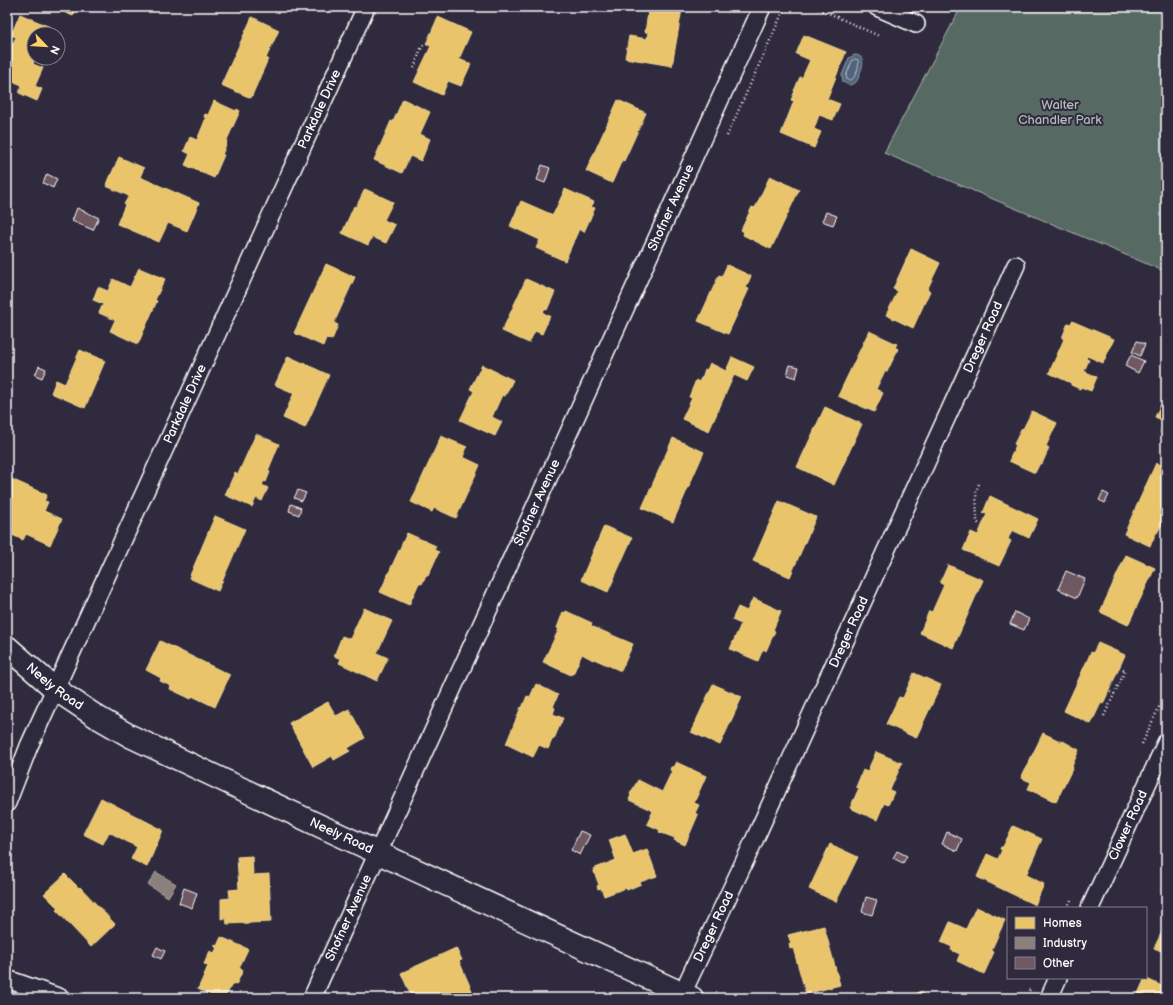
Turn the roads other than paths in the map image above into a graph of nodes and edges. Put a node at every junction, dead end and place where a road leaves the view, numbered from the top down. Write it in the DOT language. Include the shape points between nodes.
graph roads {
  1 [pos="366,7"];
  2 [pos="762,7"];
  3 [pos="878,7"];
  4 [pos="916,24"];
  5 [pos="1016,265"];
  6 [pos="7,648"];
  7 [pos="55,689"];
  8 [pos="1166,743"];
  9 [pos="7,803"];
  10 [pos="378,853"];
  11 [pos="1090,907"];
  12 [pos="7,979"];
  13 [pos="1058,979"];
  14 [pos="685,996"];
  15 [pos="61,998"];
  16 [pos="312,998"];
  17 [pos="1049,998"];
  1 -- 7 [label="street, Parkdale Drive"];
  2 -- 10 [label="street, Shofner Avenue"];
  3 -- 4 [label="street"];
  5 -- 14 [label="street, Dreger Road"];
  6 -- 7 [label="street, Neely Road"];
  7 -- 9 [label="street, Parkdale Drive"];
  7 -- 10 [label="street, Neely Road" via="130,736"];
  8 -- 11 [label="street, Clower Road"];
  10 -- 14 [label="street, Neely Road"];
  10 -- 16 [label="street, Shofner Avenue"];
  12 -- 15 [label="street"];
  13 -- 17 [label="street"];
}
